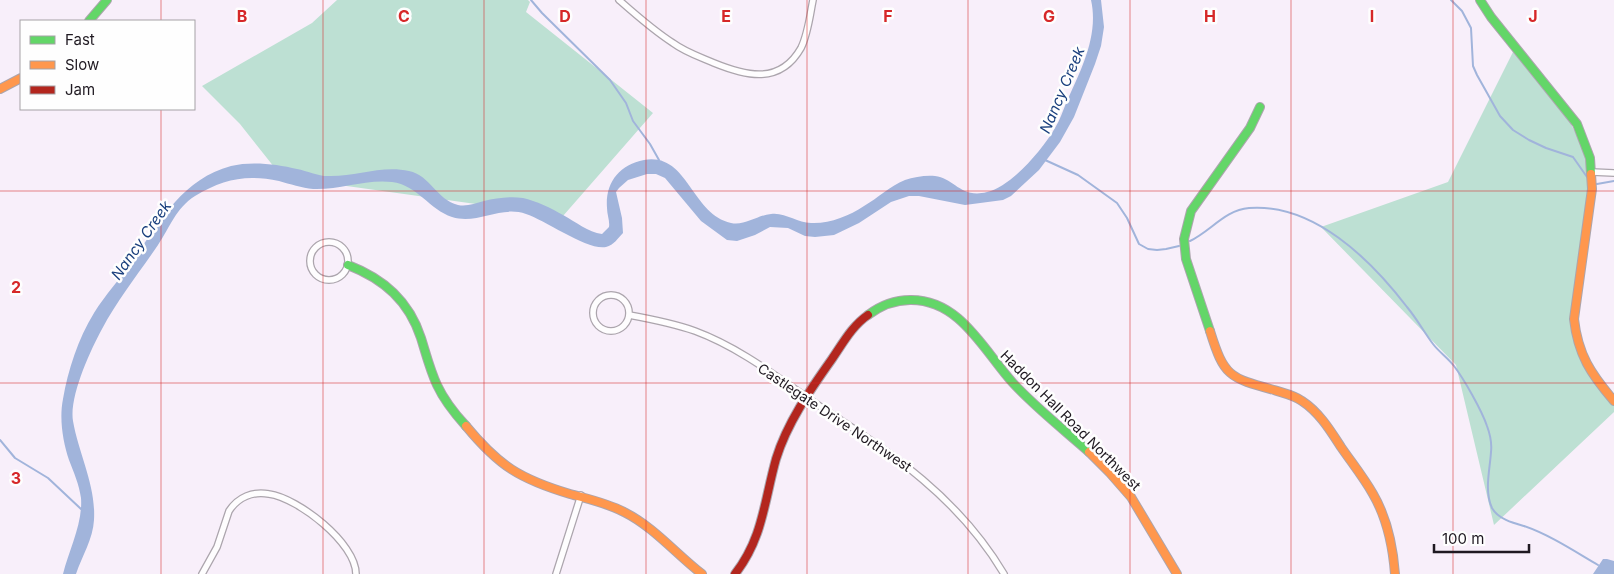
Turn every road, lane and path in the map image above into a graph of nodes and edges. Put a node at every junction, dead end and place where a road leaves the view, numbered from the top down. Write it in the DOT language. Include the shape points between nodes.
graph roads {
  1 [pos="107,0"];
  2 [pos="619,0"];
  3 [pos="813,0"];
  4 [pos="1480,0"];
  5 [pos="89,20"];
  6 [pos="20,79"];
  7 [pos="0,89"];
  8 [pos="1260,107"];
  9 [pos="1592,172"];
  10 [pos="1614,174"];
  11 [pos="348,265"];
  12 [pos="628,315"];
  13 [pos="807,397"];
  14 [pos="1614,401"];
  15 [pos="581,496"];
  16 [pos="202,574"];
  17 [pos="356,574"];
  18 [pos="556,574"];
  19 [pos="702,574"];
  20 [pos="735,574"];
  21 [pos="1004,574"];
  22 [pos="1177,574"];
  23 [pos="1395,574"];
  1 -- 5 [label="street"];
  2 -- 3 [label="street" via="684,50 742,74 760,75 776,71 794,58 804,41"];
  4 -- 9 [label="street" via="1577,124 1588,147"];
  6 -- 7 [label="street"];
  8 -- 23 [label="street" via="1250,128 1191,211 1184,238 1186,259 1219,359 1242,382 1290,395 1320,415 1374,495 1387,526"];
  9 -- 10 [label="street"];
  9 -- 14 [label="street" via="1575,332 1585,364"];
  11 -- 11 [label="street" via="343,247 332,241 314,247 309,259 312,271 322,279 335,279"];
  11 -- 15 [label="street" via="379,279 403,301 415,322 444,397 496,458 526,479"];
  12 -- 12 [label="street" via="626,303 616,296 604,296 594,305 595,322 603,330 619,329"];
  12 -- 13 [label="street, Castlegate Drive Northwest" via="675,324 715,340"];
  13 -- 20 [label="street, Haddon Hall Road Northwest" via="781,444 756,537 747,559"];
  13 -- 21 [label="street, Castlegate Drive Northwest" via="884,448 924,480 963,519"];
  13 -- 22 [label="street, Haddon Hall Road Northwest" via="853,328 873,310 902,300 922,300 941,306 964,323 1019,389 1122,486"];
  15 -- 18 [label="street"];
  15 -- 19 [label="street" via="614,506 637,518"];
  16 -- 17 [label="street" via="214,553 232,505 242,498 262,493 281,497 322,523 352,555"];
}
